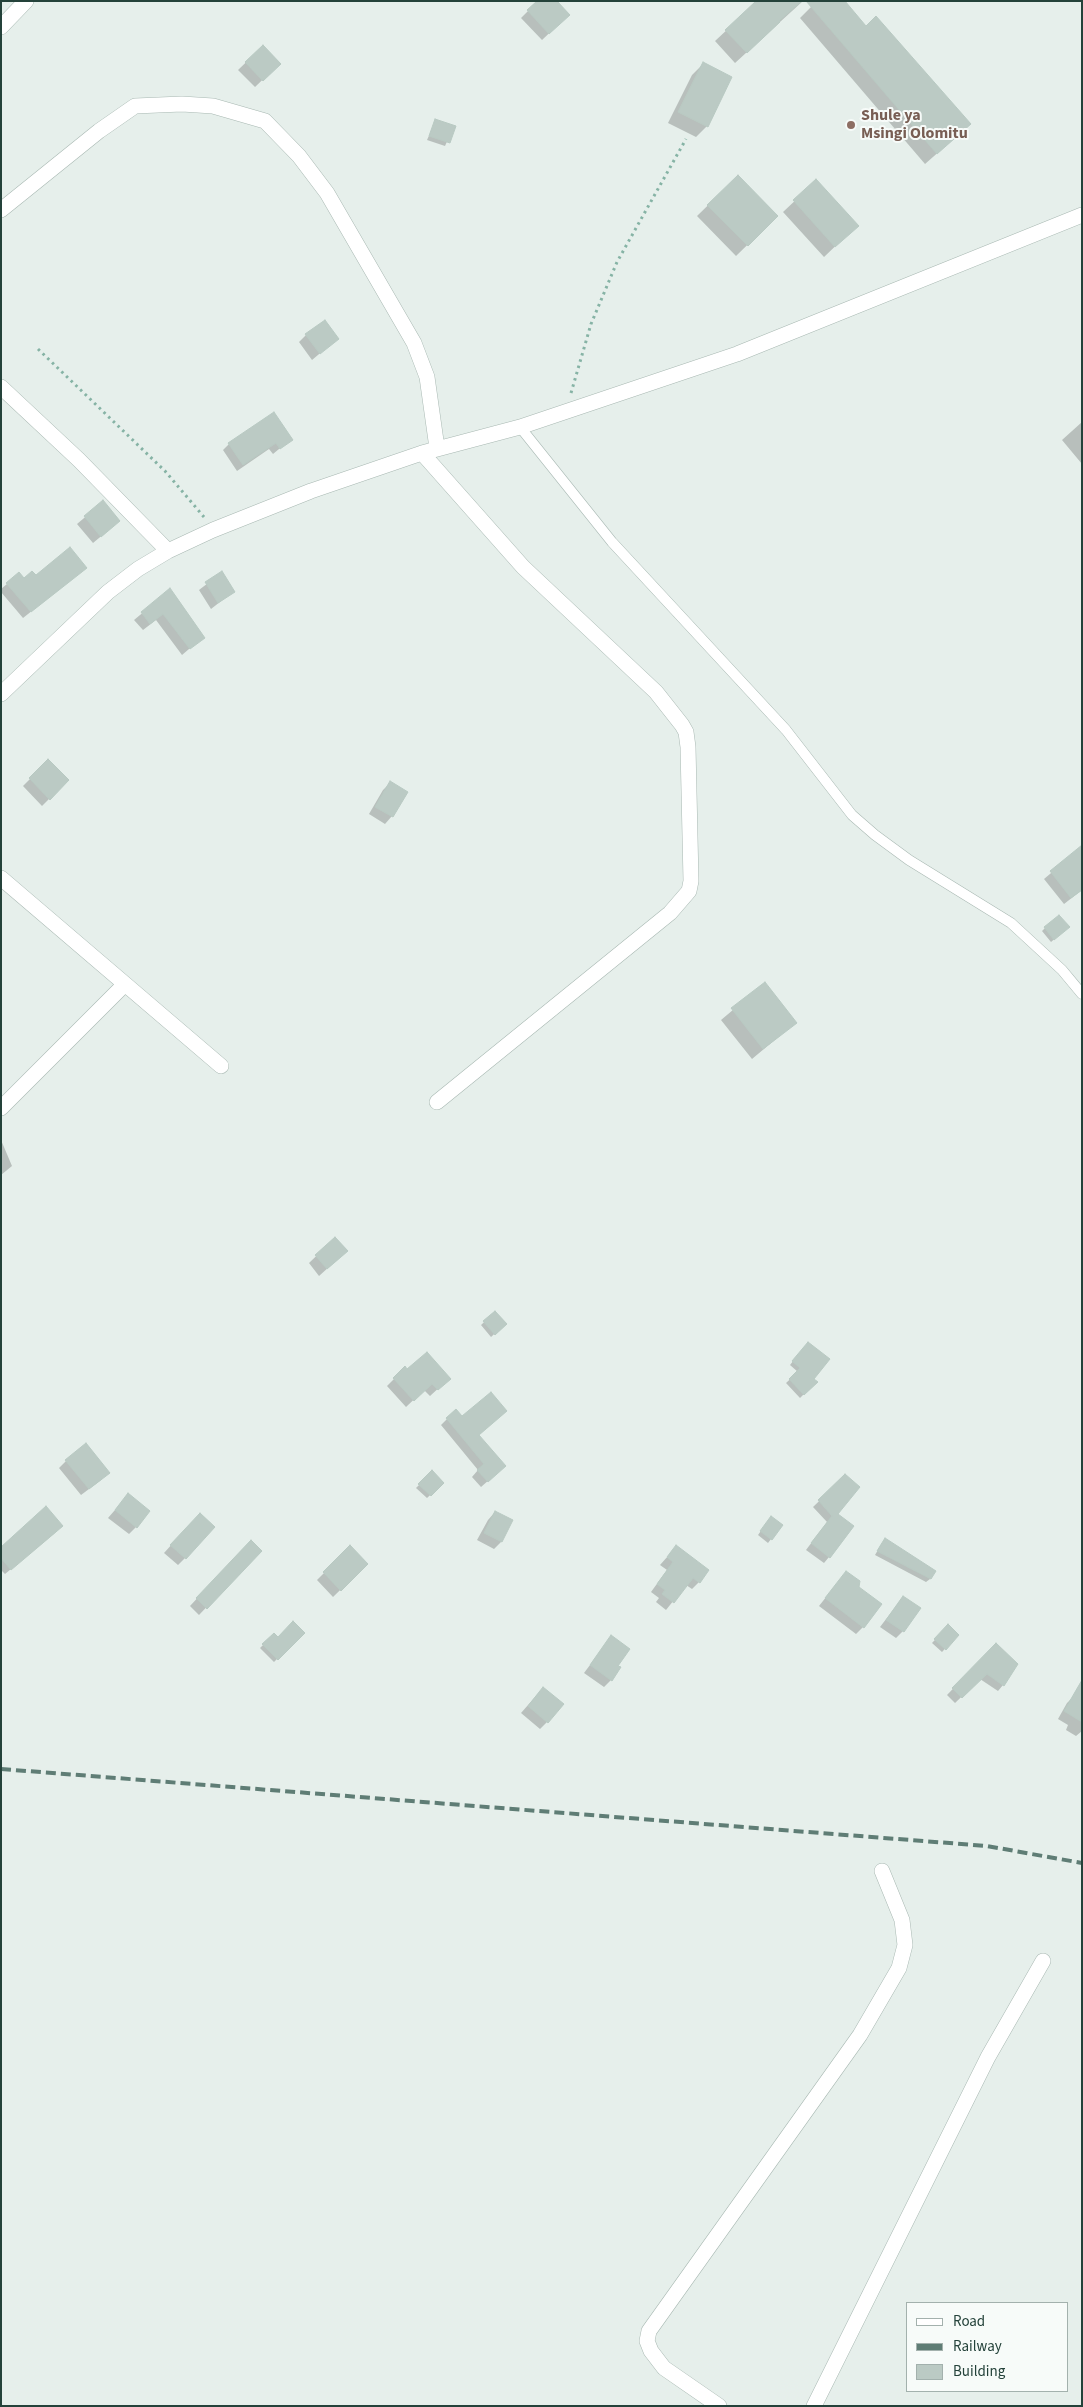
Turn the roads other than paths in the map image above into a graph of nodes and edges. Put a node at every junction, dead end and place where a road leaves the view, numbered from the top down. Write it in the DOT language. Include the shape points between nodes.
graph roads {
  1 [pos="26,1"];
  2 [pos="1,27"];
  3 [pos="1,210"];
  4 [pos="1082,214"];
  5 [pos="1,387"];
  6 [pos="520,427"];
  7 [pos="430,451"];
  8 [pos="168,551"];
  9 [pos="1,694"];
  10 [pos="1,878"];
  11 [pos="124,985"];
  12 [pos="1082,994"];
  13 [pos="221,1066"];
  14 [pos="437,1102"];
  15 [pos="1,1108"];
  16 [pos="882,1871"];
  17 [pos="1042,1961"];
  18 [pos="719,2406"];
  19 [pos="814,2406"];
  1 -- 2 [label="street"];
  3 -- 7 [label="street" via="135,106 213,106 264,120 299,156 327,193 414,343 427,377"];
  4 -- 6 [label="street" via="737,354"];
  5 -- 8 [label="street" via="79,460"];
  6 -- 7 [label="street"];
  6 -- 12 [label="lane" via="612,542 786,730 852,815 909,860 1011,923 1062,970"];
  7 -- 8 [label="street" via="311,492"];
  7 -- 14 [label="street" via="523,567 656,692 682,725 688,747 691,874 689,891 670,912"];
  8 -- 9 [label="street" via="108,592"];
  10 -- 11 [label="street"];
  11 -- 13 [label="street"];
  11 -- 15 [label="street"];
  16 -- 18 [label="street" via="902,1920 904,1945 899,1968 860,2035 649,2331 647,2341 651,2352 664,2368"];
  17 -- 19 [label="street" via="988,2057"];
}
